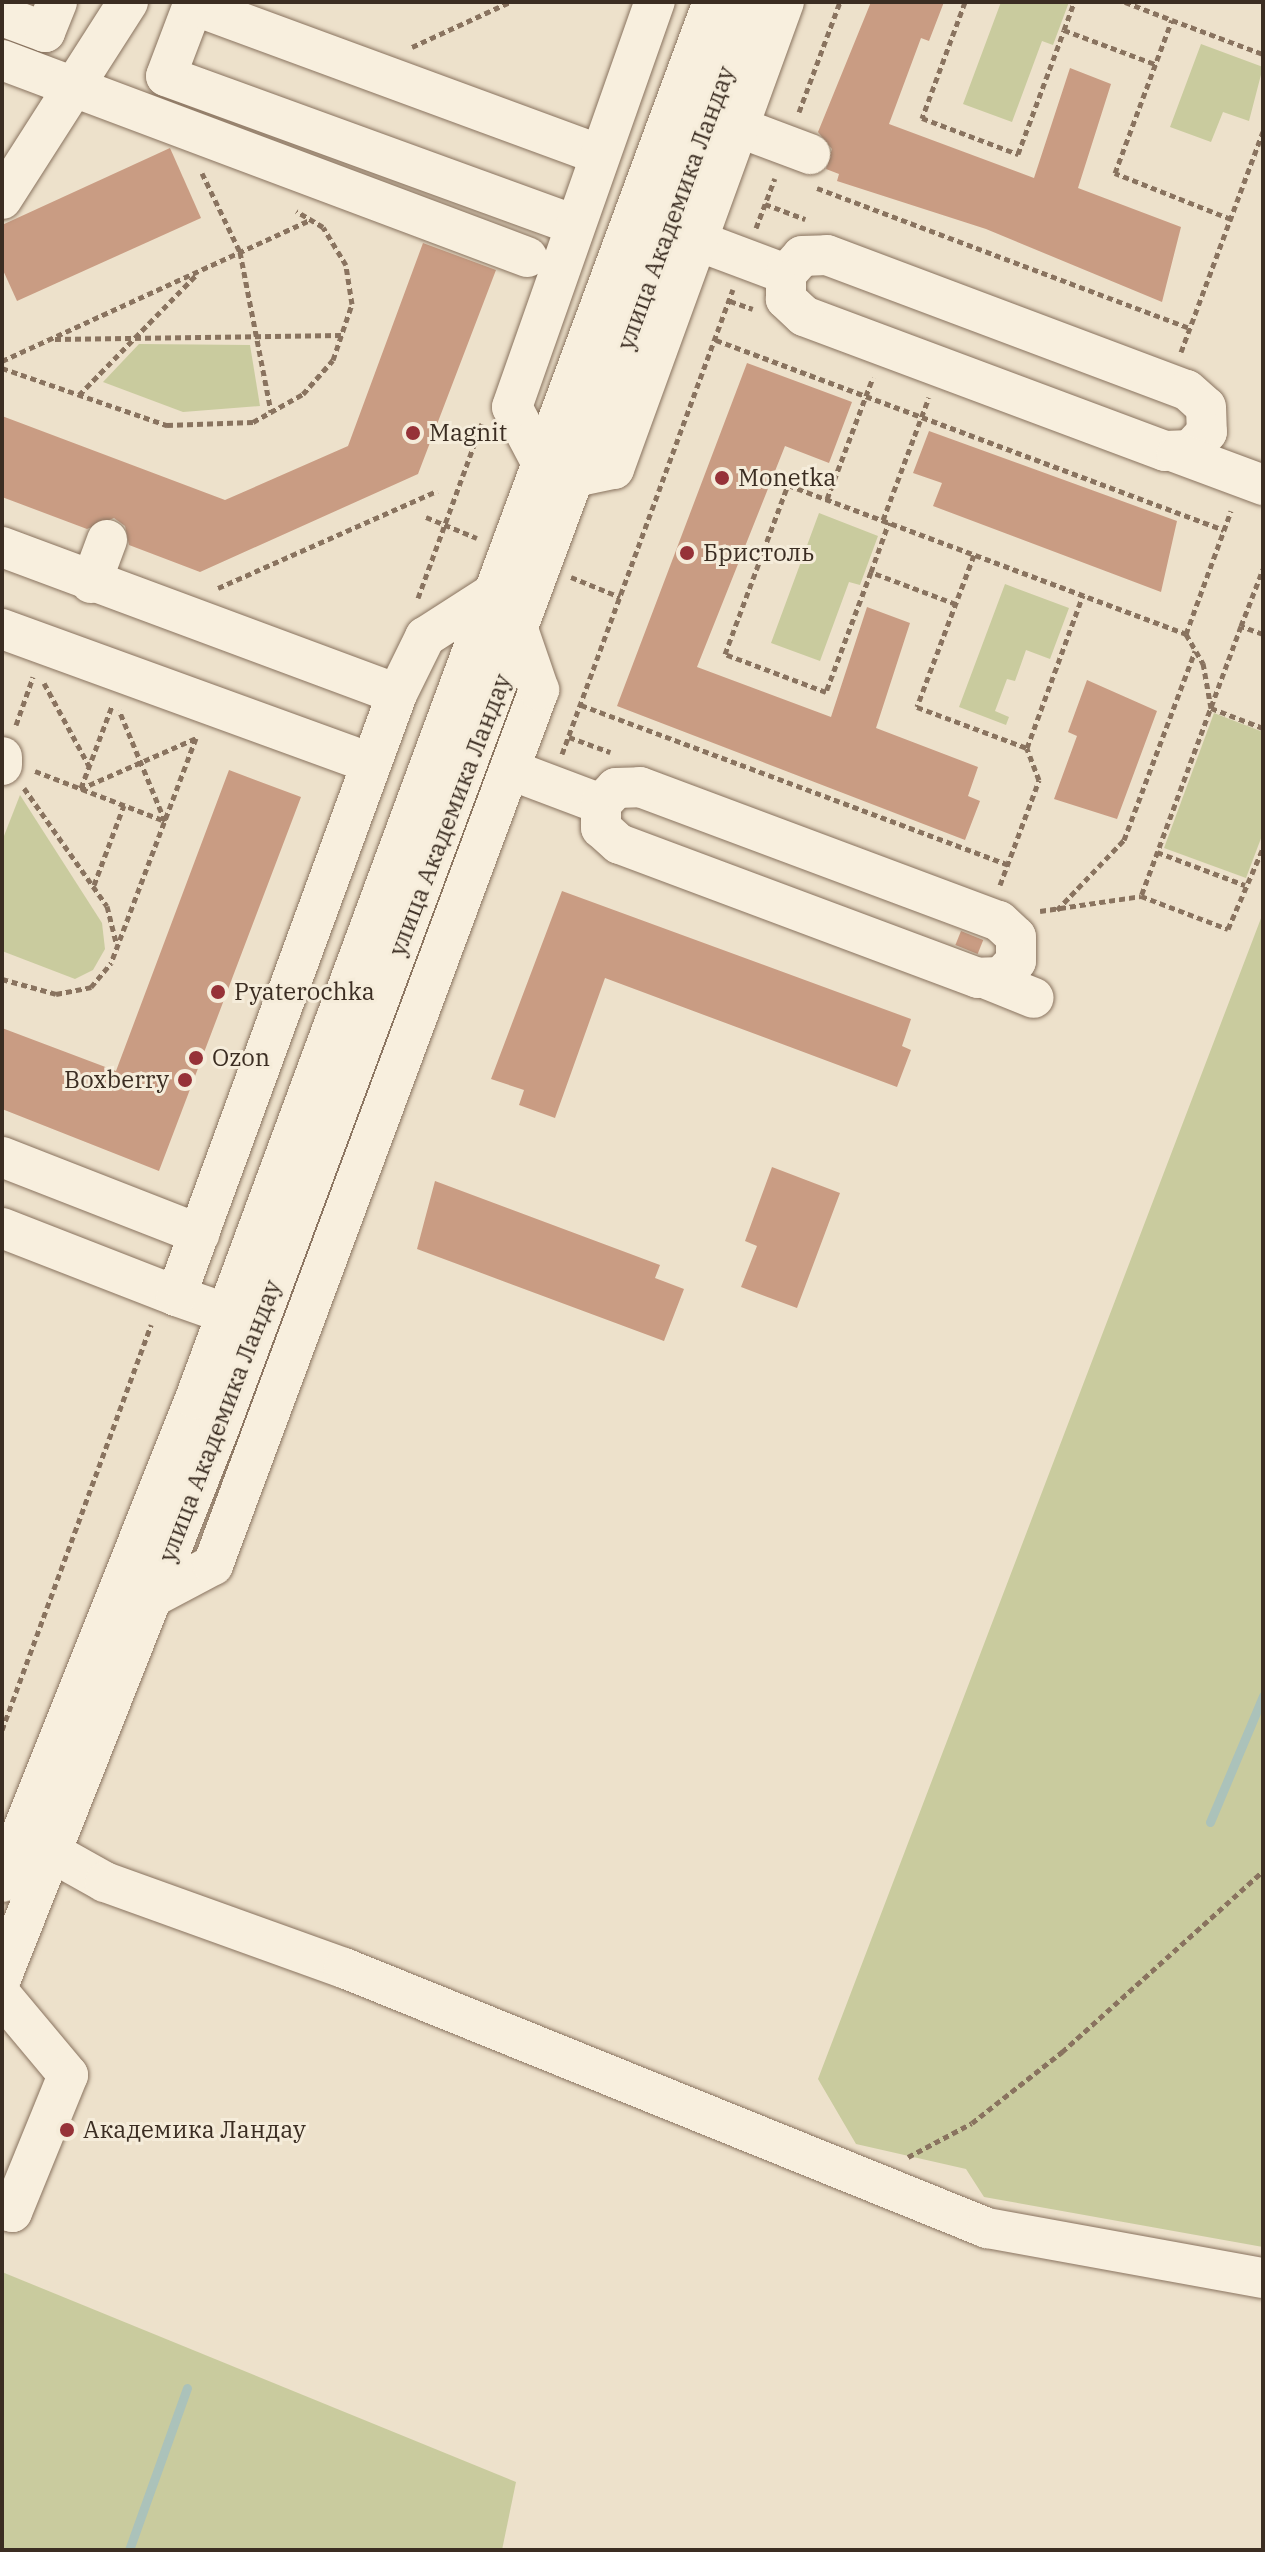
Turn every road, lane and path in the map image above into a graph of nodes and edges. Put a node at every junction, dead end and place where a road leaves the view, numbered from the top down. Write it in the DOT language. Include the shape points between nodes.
graph roads {
  1 [pos="57,2"];
  2 [pos="128,2"];
  3 [pos="510,2"];
  4 [pos="655,2"];
  5 [pos="713,2"];
  6 [pos="751,2"];
  7 [pos="784,2"];
  8 [pos="840,2"];
  9 [pos="965,2"];
  10 [pos="1074,2"];
  11 [pos="1125,2"];
  12 [pos="243,12"];
  13 [pos="2,16"];
  14 [pos="1172,20"];
  15 [pos="1064,30"];
  16 [pos="408,49"];
  17 [pos="1263,54"];
  18 [pos="2,60"];
  19 [pos="1155,64"];
  20 [pos="166,76"];
  21 [pos="114,102"];
  22 [pos="74,104"];
  23 [pos="738,127"];
  24 [pos="1263,132"];
  25 [pos="598,154"];
  26 [pos="196,158"];
  27 [pos="799,165"];
  28 [pos="366,194"];
  29 [pos="2,199"];
  30 [pos="284,203"];
  31 [pos="765,204"];
  32 [pos="1231,219"];
  33 [pos="311,220"];
  34 [pos="809,221"];
  35 [pos="572,224"];
  36 [pos="698,241"];
  37 [pos="240,252"];
  38 [pos="527,257"];
  39 [pos="745,259"];
  40 [pos="201,270"];
  41 [pos="786,274"];
  42 [pos="1190,328"];
  43 [pos="341,335"];
  44 [pos="256,337"];
  45 [pos="134,338"];
  46 [pos="50,339"];
  47 [pos="715,339"];
  48 [pos="1164,354"];
  49 [pos="2,361"];
  50 [pos="2,368"];
  51 [pos="875,370"];
  52 [pos="931,391"];
  53 [pos="79,395"];
  54 [pos="865,396"];
  55 [pos="271,412"];
  56 [pos="922,417"];
  57 [pos="1177,453"];
  58 [pos="558,470"];
  59 [pos="437,491"];
  60 [pos="1248,495"];
  61 [pos="827,499"];
  62 [pos="886,521"];
  63 [pos="1224,530"];
  64 [pos="107,540"];
  65 [pos="2,547"];
  66 [pos="974,555"];
  67 [pos="1263,569"];
  68 [pos="871,572"];
  69 [pos="91,583"];
  70 [pos="218,588"];
  71 [pos="492,594"];
  72 [pos="1083,595"];
  73 [pos="956,604"];
  74 [pos="1241,626"];
  75 [pos="2,629"];
  76 [pos="519,632"];
  77 [pos="1186,634"];
  78 [pos="1263,634"];
  79 [pos="1195,651"];
  80 [pos="33,676"];
  81 [pos="42,680"];
  82 [pos="397,694"];
  83 [pos="581,705"];
  84 [pos="1211,708"];
  85 [pos="1263,728"];
  86 [pos="1027,748"];
  87 [pos="3,760"];
  88 [pos="141,762"];
  89 [pos="371,763"];
  90 [pos="89,766"];
  91 [pos="511,770"];
  92 [pos="551,785"];
  93 [pos="80,789"];
  94 [pos="601,804"];
  95 [pos="124,805"];
  96 [pos="165,821"];
  97 [pos="1263,848"];
  98 [pos="1157,852"];
  99 [pos="1008,865"];
  100 [pos="1245,885"];
  101 [pos="94,886"];
  102 [pos="996,897"];
  103 [pos="1057,911"];
  104 [pos="111,963"];
  105 [pos="2,979"];
  106 [pos="989,980"];
  107 [pos="1034,998"];
  108 [pos="2,1157"];
  109 [pos="2,1228"];
  110 [pos="200,1234"];
  111 [pos="176,1296"];
  112 [pos="222,1312"];
  113 [pos="151,1598"];
  114 [pos="25,1838"];
  115 [pos="1263,1871"];
  116 [pos="2,1882"];
  117 [pos="2,1976"];
  118 [pos="2,1996"];
  119 [pos="890,2157"];
  120 [pos="2,2208"];
  121 [pos="1263,2278"];
  1 -- 13 [label="street" via="45,32"];
  2 -- 22 [label="street"];
  3 -- 16 [label="path"];
  4 -- 25 [label="street"];
  5 -- 58 [label="street, улица Академика Ландау"];
  6 -- 58 [label="street, улица Академика Ландау"];
  7 -- 23 [label="street"];
  8 -- 27 [label="path"];
  9 -- 15 [label="path" via="922,118 1018,154"];
  10 -- 15 [label="path"];
  11 -- 14 [label="path"];
  12 -- 20 [label="street" via="193,5"];
  12 -- 25 [label="street"];
  14 -- 17 [label="path"];
  14 -- 19 [label="path"];
  15 -- 19 [label="path"];
  18 -- 22 [label="street"];
  19 -- 32 [label="path" via="1115,173"];
  20 -- 21 [label="street"];
  20 -- 35 [label="street"];
  21 -- 22 [label="street"];
  21 -- 28 [label="street"];
  22 -- 29 [label="street"];
  23 -- 27 [label="street"];
  23 -- 36 [label="street"];
  24 -- 32 [label="path"];
  25 -- 35 [label="street"];
  26 -- 37 [label="path"];
  27 -- 31 [label="path" via="777,173"];
  27 -- 42 [label="path"];
  28 -- 33 [label="path"];
  28 -- 38 [label="street"];
  30 -- 33 [label="path"];
  31 -- 34 [label="path"];
  31 -- 39 [label="path"];
  32 -- 42 [label="path"];
  33 -- 37 [label="path"];
  33 -- 43 [label="path" via="346,265 352,304"];
  35 -- 58 [label="street" via="512,407"];
  36 -- 39 [label="street"];
  36 -- 58 [label="street" via="614,469"];
  37 -- 40 [label="path"];
  37 -- 44 [label="path"];
  39 -- 41 [label="street"];
  39 -- 47 [label="path"];
  40 -- 45 [label="path"];
  40 -- 46 [label="path"];
  41 -- 57 [label="street" via="786,299 804,316"];
  41 -- 57 [label="street" via="802,256 827,255 1187,390 1206,407 1207,432"];
  42 -- 48 [label="path" via="1179,359"];
  43 -- 44 [label="path"];
  43 -- 55 [label="path" via="333,360 303,394"];
  44 -- 45 [label="path"];
  44 -- 55 [label="path"];
  45 -- 46 [label="path"];
  45 -- 53 [label="path"];
  46 -- 49 [label="path"];
  47 -- 54 [label="path"];
  47 -- 83 [label="path"];
  50 -- 53 [label="path"];
  51 -- 54 [label="path"];
  52 -- 56 [label="path"];
  53 -- 55 [label="path" via="167,425 208,429"];
  54 -- 56 [label="path"];
  54 -- 61 [label="path"];
  56 -- 62 [label="path"];
  56 -- 63 [label="path"];
  57 -- 60 [label="street"];
  58 -- 71 [label="street, улица Академика Ландау"];
  58 -- 76 [label="street, улица Академика Ландау"];
  59 -- 70 [label="path"];
  60 -- 63 [label="path"];
  61 -- 62 [label="path"];
  61 -- 68 [label="path" via="788,485 725,654 826,692"];
  62 -- 66 [label="path"];
  62 -- 68 [label="path"];
  63 -- 77 [label="path"];
  64 -- 69 [label="street"];
  65 -- 69 [label="street"];
  66 -- 72 [label="path"];
  66 -- 73 [label="path"];
  67 -- 74 [label="path"];
  68 -- 73 [label="path"];
  69 -- 82 [label="street"];
  71 -- 82 [label="street" via="425,637"];
  71 -- 112 [label="street, улица Академика Ландау"];
  72 -- 77 [label="path"];
  72 -- 86 [label="path"];
  73 -- 86 [label="path" via="917,707"];
  74 -- 78 [label="path"];
  74 -- 84 [label="path"];
  75 -- 89 [label="street"];
  76 -- 91 [label="street" via="539,690"];
  76 -- 113 [label="street, улица Академика Ландау"];
  77 -- 79 [label="path"];
  79 -- 84 [label="path"];
  79 -- 103 [label="path" via="1124,840"];
  80 -- 87 [label="path"];
  81 -- 90 [label="path"];
  82 -- 89 [label="street"];
  83 -- 92 [label="path"];
  83 -- 99 [label="path"];
  84 -- 85 [label="path"];
  84 -- 98 [label="path"];
  86 -- 99 [label="path" via="1039,780"];
  87 -- 93 [label="path"];
  87 -- 101 [label="path"];
  88 -- 90 [label="path" via="115,707"];
  88 -- 93 [label="path"];
  88 -- 96 [label="path"];
  88 -- 96 [label="path" via="196,738"];
  89 -- 110 [label="street"];
  90 -- 93 [label="path"];
  91 -- 92 [label="street"];
  91 -- 113 [label="street" via="213,1565"];
  92 -- 94 [label="street"];
  93 -- 95 [label="path"];
  94 -- 106 [label="street" via="601,828 619,844"];
  94 -- 106 [label="street" via="616,788 640,787 999,921 1018,949 1011,971"];
  95 -- 96 [label="path"];
  95 -- 101 [label="path"];
  96 -- 104 [label="path"];
  97 -- 100 [label="path"];
  98 -- 100 [label="path"];
  98 -- 100 [label="path" via="1141,896 1228,929"];
  99 -- 102 [label="path"];
  101 -- 104 [label="path" via="117,936"];
  104 -- 105 [label="path" via="91,987 56,994"];
  106 -- 107 [label="street"];
  108 -- 110 [label="street"];
  109 -- 111 [label="street"];
  110 -- 111 [label="street"];
  111 -- 112 [label="street"];
  112 -- 114 [label="street, улица Академика Ландау"];
  113 -- 114 [label="street, улица Академика Ландау"];
  114 -- 116 [label="street"];
  114 -- 117 [label="street"];
  114 -- 121 [label="street" via="105,1882 344,1968 987,2228"];
  115 -- 119 [label="path" via="972,2123 916,2157"];
  118 -- 120 [label="street" via="68,2075 12,2212"];
}
